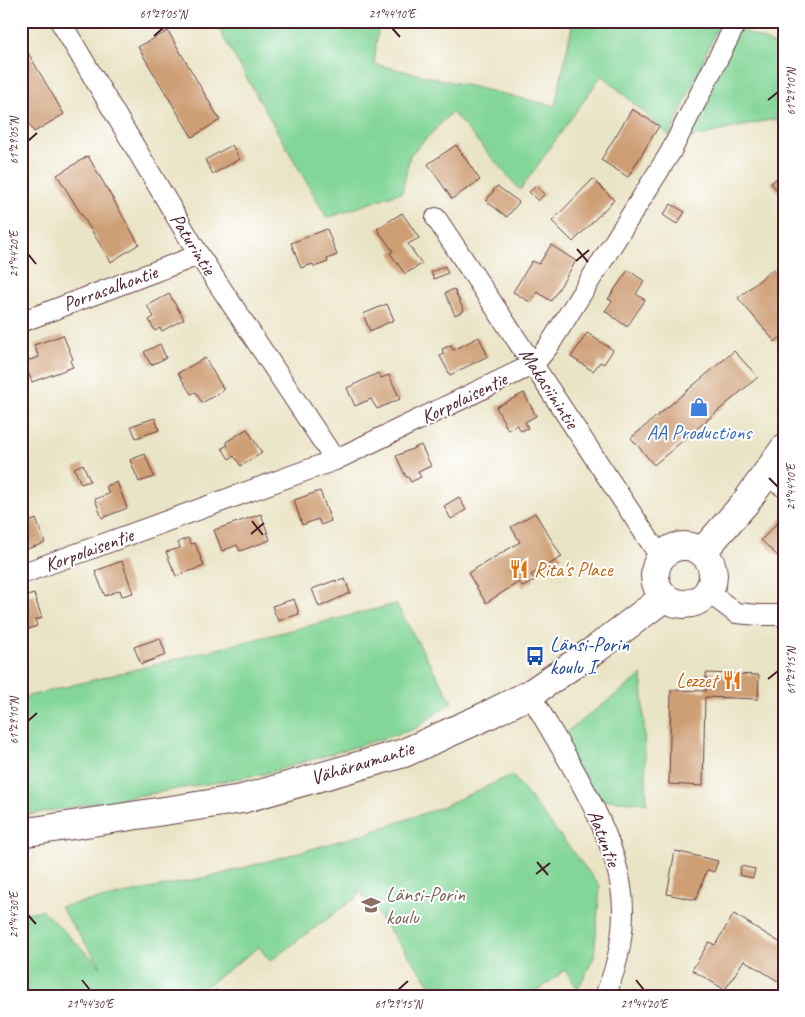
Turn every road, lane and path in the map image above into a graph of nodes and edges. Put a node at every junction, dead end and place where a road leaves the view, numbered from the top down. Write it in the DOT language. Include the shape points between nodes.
graph roads {
  1 [pos="60,21"];
  2 [pos="737,21"];
  3 [pos="436,218"];
  4 [pos="199,255"];
  5 [pos="21,322"];
  6 [pos="534,364"];
  7 [pos="784,449"];
  8 [pos="335,460"];
  9 [pos="775,481"];
  10 [pos="702,552"];
  11 [pos="661,558"];
  12 [pos="21,574"];
  13 [pos="708,592"];
  14 [pos="665,597"];
  15 [pos="784,616"];
  16 [pos="530,694"];
  17 [pos="21,833"];
  18 [pos="605,996"];
  1 -- 4 [label="street, Paturintie"];
  2 -- 6 [label="street, Korpolaisentie" via="670,153 548,347"];
  3 -- 6 [label="street, Makasiinintie"];
  4 -- 5 [label="street, Porrasalhontie"];
  4 -- 8 [label="street, Paturintie"];
  6 -- 8 [label="street, Korpolaisentie"];
  6 -- 11 [label="street, Makasiinintie"];
  7 -- 9 [label="main road"];
  8 -- 12 [label="street, Korpolaisentie"];
  9 -- 10 [label="main road" via="746,502"];
  10 -- 11 [label="main road" via="681,547"];
  10 -- 13 [label="main road" via="713,571"];
  11 -- 14 [label="main road" via="656,576"];
  13 -- 14 [label="main road" via="698,601 686,604 675,603"];
  13 -- 15 [label="street" via="736,613"];
  14 -- 16 [label="main road, Vähäraumantie"];
  16 -- 17 [label="main road, Vähäraumantie" via="404,753 242,799"];
  16 -- 18 [label="street, Aatuntie" via="589,799 615,858 623,916 619,951"];
}
